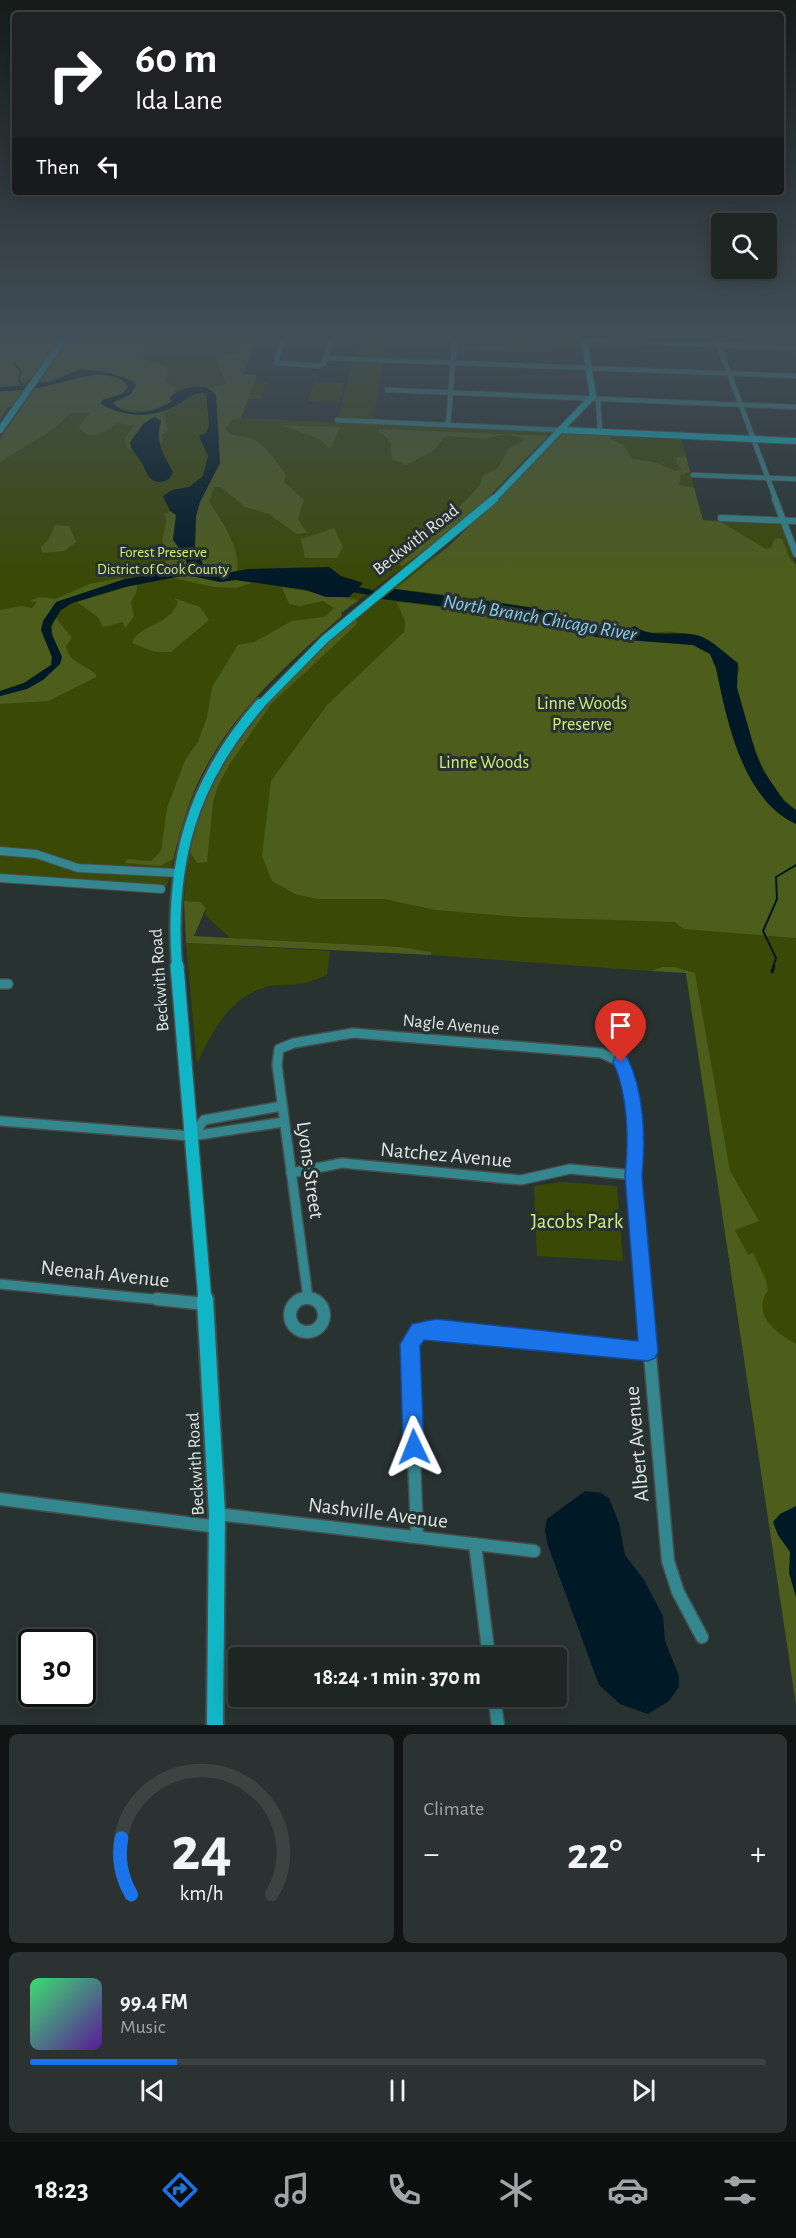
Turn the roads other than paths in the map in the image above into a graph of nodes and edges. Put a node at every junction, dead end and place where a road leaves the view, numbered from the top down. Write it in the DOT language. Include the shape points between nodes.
graph roads {
  1 [pos="449,418"];
  2 [pos="573,418"];
  3 [pos="598,418"];
  4 [pos="746,418"];
  5 [pos="337,420"];
  6 [pos="448,425"];
  7 [pos="561,430"];
  8 [pos="600,432"];
  9 [pos="754,439"];
  10 [pos="796,441"];
  11 [pos="693,475"];
  12 [pos="768,478"];
  13 [pos="796,479"];
  14 [pos="721,518"];
  15 [pos="784,521"];
  16 [pos="796,521"];
  17 [pos="796,554"];
  18 [pos="0,851"];
  19 [pos="177,873"];
  20 [pos="0,878"];
  21 [pos="161,889"];
  22 [pos="279,1049"];
  23 [pos="621,1062"];
  24 [pos="282,1106"];
  25 [pos="0,1121"];
  26 [pos="284,1122"];
  27 [pos="192,1136"];
  28 [pos="291,1173"];
  29 [pos="634,1176"];
  30 [pos="0,1284"];
  31 [pos="308,1298"];
  32 [pos="205,1304"];
  33 [pos="648,1352"];
  34 [pos="0,1499"];
  35 [pos="217,1521"];
  36 [pos="417,1536"];
  37 [pos="475,1544"];
  38 [pos="534,1551"];
  39 [pos="702,1637"];
  40 [pos="488,1647"];
  41 [pos="496,1707"];
  42 [pos="215,1725"];
  43 [pos="498,1725"];
  1 -- 6 [label="street"];
  2 -- 7 [label="street, Beckwith Road"];
  3 -- 8 [label="street"];
  4 -- 9 [label="street"];
  5 -- 6 [label="street"];
  6 -- 7 [label="street"];
  7 -- 8 [label="street"];
  7 -- 19 [label="street, Beckwith Road" via="492,501 337,626 271,692 230,741 200,794"];
  8 -- 9 [label="street"];
  9 -- 10 [label="street"];
  9 -- 12 [label="street"];
  11 -- 12 [label="street"];
  12 -- 13 [label="street"];
  12 -- 15 [label="street"];
  14 -- 15 [label="street"];
  15 -- 16 [label="street"];
  15 -- 17 [label="street"];
  18 -- 19 [label="street" via="36,855 78,868"];
  19 -- 27 [label="street, Beckwith Road" via="175,967"];
  20 -- 21 [label="street"];
  22 -- 23 [label="street, Nagle Avenue" via="353,1033 601,1053"];
  22 -- 24 [label="street, Lyons Street" via="276,1056"];
  23 -- 29 [label="street, Albert Avenue" via="629,1078 636,1155"];
  24 -- 26 [label="street, Lyons Street"];
  24 -- 27 [label="street" via="204,1120"];
  25 -- 27 [label="street"];
  26 -- 27 [label="street"];
  26 -- 28 [label="street, Lyons Street"];
  27 -- 32 [label="street, Beckwith Road"];
  28 -- 29 [label="street, Natchez Avenue" via="342,1163 521,1180 570,1169"];
  28 -- 31 [label="street, Lyons Street"];
  29 -- 33 [label="street, Albert Avenue"];
  30 -- 32 [label="street, Neenah Avenue"];
  32 -- 35 [label="street, Beckwith Road"];
  33 -- 36 [label="street" via="419,1330 410,1344"];
  33 -- 39 [label="street, Albert Avenue" via="668,1561 678,1593"];
  34 -- 35 [label="street, Nashville Avenue"];
  35 -- 36 [label="street, Nashville Avenue"];
  35 -- 42 [label="street, Beckwith Road"];
  36 -- 37 [label="street, Nashville Avenue"];
  37 -- 38 [label="street, Nashville Avenue"];
  37 -- 40 [label="street"];
  41 -- 43 [label="street"];
}
